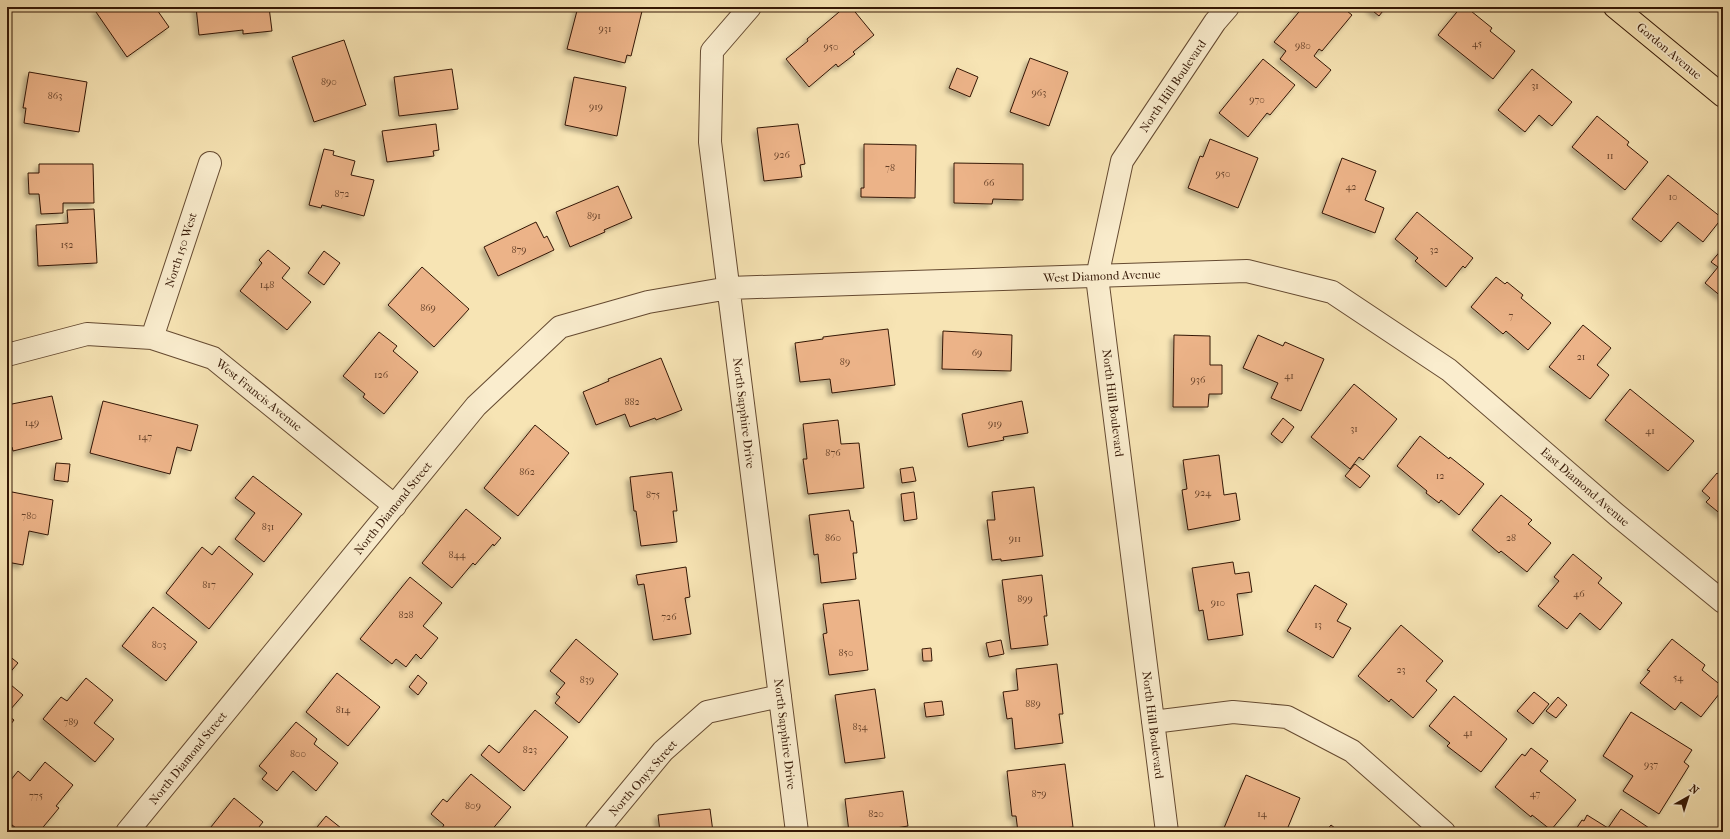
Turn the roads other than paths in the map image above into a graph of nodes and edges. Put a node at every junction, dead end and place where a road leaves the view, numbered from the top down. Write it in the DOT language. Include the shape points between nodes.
graph roads {
  1 [pos="750,7"];
  2 [pos="1228,7"];
  3 [pos="1615,7"];
  4 [pos="1723,96"];
  5 [pos="210,163"];
  6 [pos="1097,277"];
  7 [pos="728,288"];
  8 [pos="152,338"];
  9 [pos="7,355"];
  10 [pos="1450,370"];
  11 [pos="395,506"];
  12 [pos="1723,602"];
  13 [pos="780,696"];
  14 [pos="1153,722"];
  15 [pos="127,832"];
  16 [pos="596,832"];
  17 [pos="797,832"];
  18 [pos="1167,832"];
  19 [pos="1444,832"];
  1 -- 7 [label="street, North Sapphire Drive" via="712,52 710,142"];
  2 -- 6 [label="street, North Hill Boulevard" via="1215,22 1122,161"];
  3 -- 4 [label="main road, Gordon Avenue"];
  5 -- 8 [label="street, North 150 West"];
  6 -- 7 [label="street, West Diamond Avenue"];
  6 -- 10 [label="street, West Diamond Avenue" via="1247,272 1332,292"];
  6 -- 14 [label="street, North Hill Boulevard"];
  7 -- 11 [label="street, North Diamond Street" via="648,302 560,327 476,406"];
  7 -- 13 [label="street, North Sapphire Drive"];
  8 -- 9 [label="street, West Francis Avenue" via="87,334"];
  8 -- 11 [label="street, West Francis Avenue" via="214,358"];
  10 -- 12 [label="street, East Diamond Avenue" via="1617,515"];
  11 -- 15 [label="street, North Diamond Street"];
  13 -- 16 [label="street, North Onyx Street" via="707,712 663,751"];
  13 -- 17 [label="street, North Sapphire Drive"];
  14 -- 18 [label="street, North Hill Boulevard"];
  14 -- 19 [label="street" via="1233,712 1287,717 1352,750"];
}
